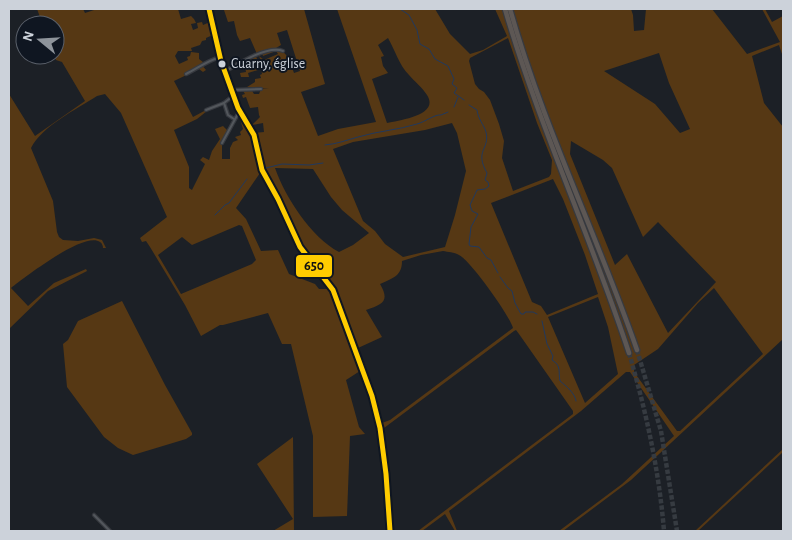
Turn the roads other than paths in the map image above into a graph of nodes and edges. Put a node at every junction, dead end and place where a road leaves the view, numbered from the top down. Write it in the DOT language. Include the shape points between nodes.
graph roads {
  1 [pos="209,9"];
  2 [pos="505,9"];
  3 [pos="510,9"];
  4 [pos="283,51"];
  5 [pos="220,57"];
  6 [pos="225,72"];
  7 [pos="186,74"];
  8 [pos="261,88"];
  9 [pos="232,90"];
  10 [pos="233,96"];
  11 [pos="224,103"];
  12 [pos="206,110"];
  13 [pos="240,111"];
  14 [pos="234,120"];
  15 [pos="222,143"];
  16 [pos="638,350"];
  17 [pos="629,353"];
  18 [pos="94,515"];
  19 [pos="110,531"];
  20 [pos="390,531"];
  1 -- 5 [label="street"];
  2 -- 17 [label="highway" via="534,101"];
  3 -- 16 [label="highway" via="547,121"];
  4 -- 6 [label="street" via="277,48 268,51"];
  5 -- 6 [label="street"];
  5 -- 7 [label="street"];
  6 -- 9 [label="street"];
  8 -- 9 [label="street"];
  9 -- 10 [label="street"];
  10 -- 11 [label="street"];
  10 -- 13 [label="street"];
  11 -- 12 [label="street"];
  11 -- 14 [label="street" via="228,115"];
  13 -- 14 [label="street"];
  13 -- 20 [label="street" via="253,134 262,170 296,239 335,293 372,396 380,428"];
  14 -- 15 [label="street"];
  18 -- 19 [label="street"];
}
